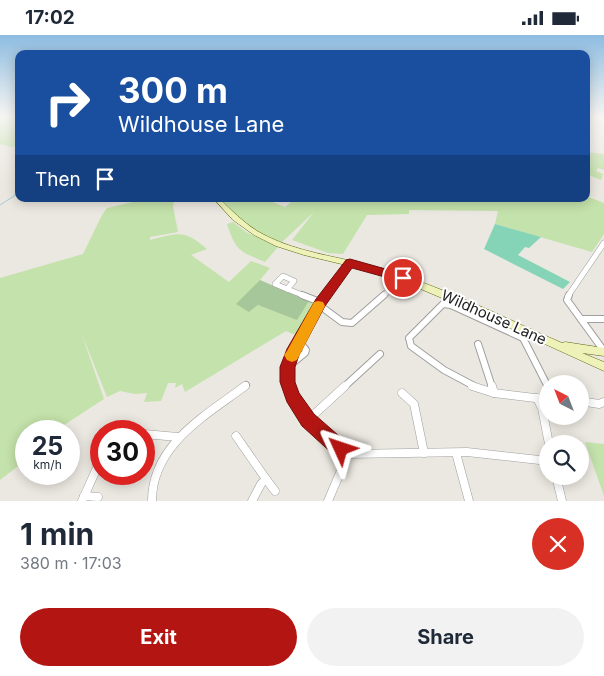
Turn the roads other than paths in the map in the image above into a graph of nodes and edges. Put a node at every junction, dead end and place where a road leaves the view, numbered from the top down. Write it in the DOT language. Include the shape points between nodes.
graph roads {
  1 [pos="218,202"];
  2 [pos="604,243"];
  3 [pos="350,263"];
  4 [pos="394,286"];
  5 [pos="287,289"];
  6 [pos="320,303"];
  7 [pos="581,319"];
  8 [pos="604,319"];
  9 [pos="299,341"];
  10 [pos="478,344"];
  11 [pos="555,344"];
  12 [pos="604,352"];
  13 [pos="380,353"];
  14 [pos="288,367"];
  15 [pos="604,367"];
  16 [pos="542,375"];
  17 [pos="246,385"];
  18 [pos="402,393"];
  19 [pos="494,393"];
  20 [pos="537,398"];
  21 [pos="589,402"];
  22 [pos="604,402"];
  23 [pos="308,420"];
  24 [pos="155,435"];
  25 [pos="547,435"];
  26 [pos="236,436"];
  27 [pos="178,437"];
  28 [pos="424,453"];
  29 [pos="456,453"];
  30 [pos="348,454"];
  31 [pos="539,460"];
  32 [pos="266,479"];
  33 [pos="90,483"];
  34 [pos="558,485"];
  35 [pos="275,491"];
  36 [pos="98,497"];
  37 [pos="83,498"];
  38 [pos="152,501"];
  39 [pos="252,501"];
  40 [pos="328,501"];
  41 [pos="469,501"];
  42 [pos="562,501"];
  1 -- 3 [label="main road, Wildhouse Lane" via="231,218 258,235 296,250"];
  2 -- 7 [label="street" via="568,296 568,303"];
  3 -- 6 [label="street"];
  3 -- 11 [label="main road, Wildhouse Lane" via="403,278"];
  4 -- 6 [label="street" via="352,323 342,322"];
  5 -- 6 [label="street"];
  6 -- 9 [label="street"];
  7 -- 8 [label="street"];
  7 -- 12 [label="street"];
  9 -- 14 [label="street"];
  9 -- 14 [label="street" via="305,353"];
  10 -- 19 [label="street"];
  11 -- 12 [label="main road, Wildhouse Lane"];
  11 -- 15 [label="main road, Wildhouse Lane"];
  13 -- 23 [label="street"];
  14 -- 23 [label="street" via="292,397"];
  16 -- 19 [label="street" via="523,339 451,305 439,306 411,335 409,343 458,379"];
  17 -- 27 [label="street"];
  18 -- 28 [label="street" via="414,404"];
  19 -- 20 [label="street"];
  20 -- 25 [label="street"];
  21 -- 22 [label="street"];
  23 -- 30 [label="street"];
  24 -- 27 [label="street"];
  26 -- 32 [label="street"];
  27 -- 38 [label="street" via="158,464 153,479"];
  28 -- 29 [label="street"];
  28 -- 30 [label="street"];
  29 -- 31 [label="street"];
  29 -- 41 [label="street"];
  30 -- 40 [label="street"];
  32 -- 35 [label="street"];
  32 -- 39 [label="street"];
  33 -- 37 [label="street"];
  34 -- 42 [label="street"];
  36 -- 37 [label="street"];
}
